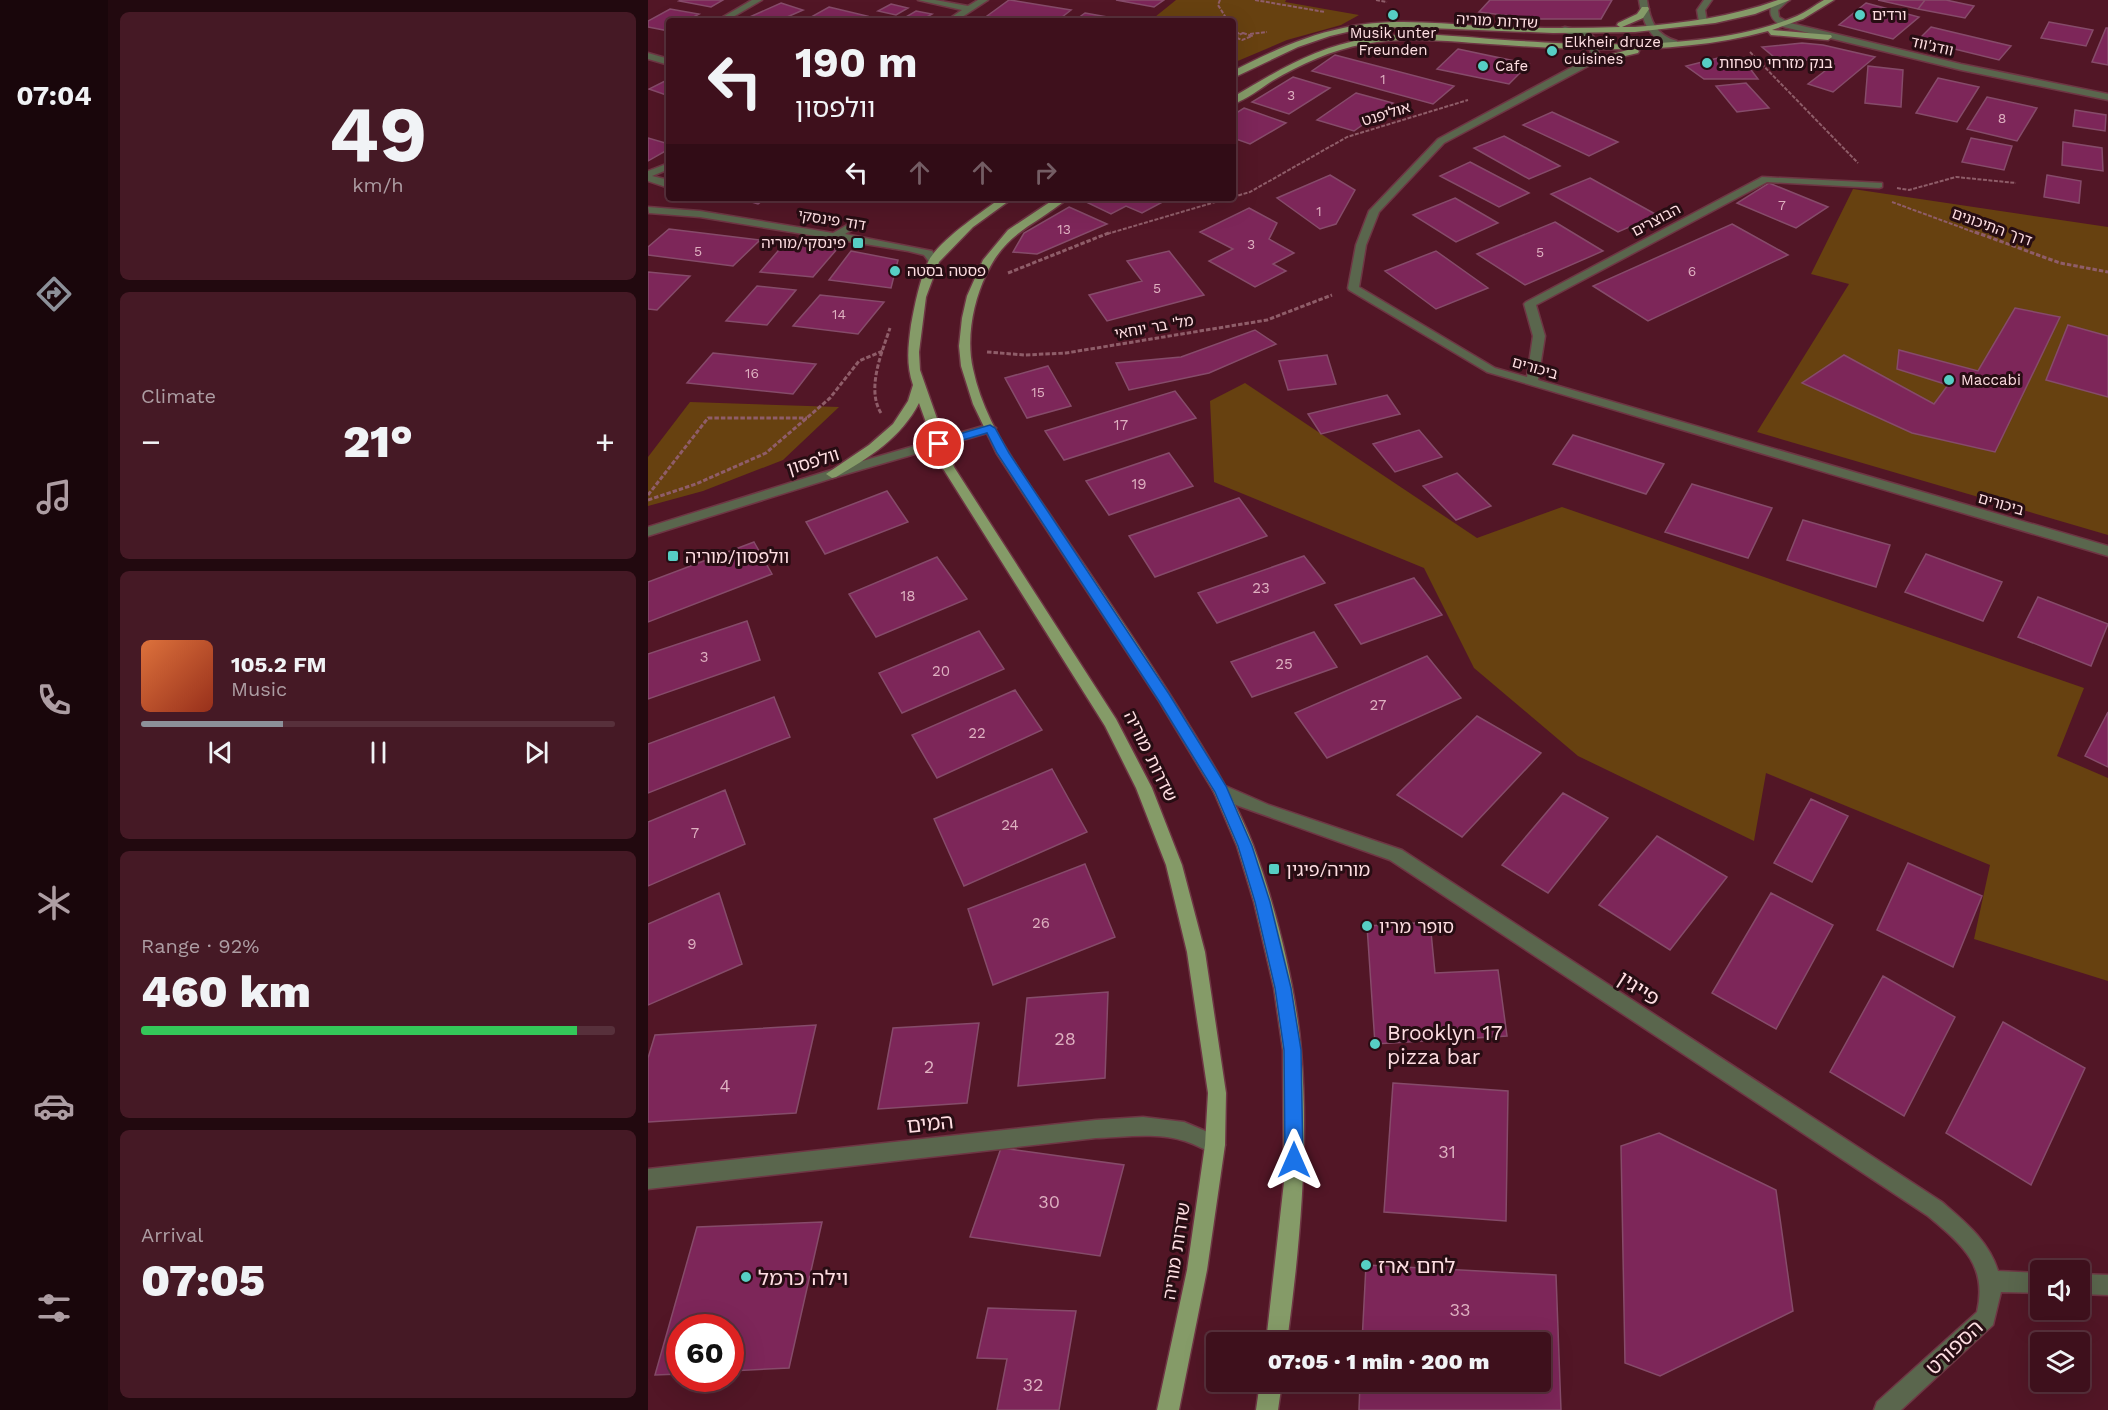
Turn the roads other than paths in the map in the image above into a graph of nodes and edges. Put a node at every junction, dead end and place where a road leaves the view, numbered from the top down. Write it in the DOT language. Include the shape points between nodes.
graph roads {
  1 [pos="758,0"];
  2 [pos="922,0"];
  3 [pos="984,0"];
  4 [pos="1708,0"];
  5 [pos="1785,0"];
  6 [pos="1830,0"];
  7 [pos="1644,4"];
  8 [pos="969,9"];
  9 [pos="725,18"];
  10 [pos="955,18"];
  11 [pos="1703,22"];
  12 [pos="1785,23"];
  13 [pos="1650,27"];
  14 [pos="1606,29"];
  15 [pos="1565,30"];
  16 [pos="1750,33"];
  17 [pos="1828,37"];
  18 [pos="1674,43"];
  19 [pos="1594,46"];
  20 [pos="666,50"];
  21 [pos="651,57"];
  22 [pos="666,61"];
  23 [pos="1592,61"];
  24 [pos="1236,74"];
  25 [pos="2108,98"];
  26 [pos="1236,99"];
  27 [pos="666,167"];
  28 [pos="648,176"];
  29 [pos="666,181"];
  30 [pos="1879,185"];
  31 [pos="665,201"];
  32 [pos="1004,201"];
  33 [pos="1058,201"];
  34 [pos="648,210"];
  35 [pos="856,223"];
  36 [pos="836,236"];
  37 [pos="934,261"];
  38 [pos="1532,382"];
  39 [pos="919,385"];
  40 [pos="990,428"];
  41 [pos="939,444"];
  42 [pos="832,474"];
  43 [pos="648,532"];
  44 [pos="2108,551"];
  45 [pos="1221,790"];
  46 [pos="1215,1145"];
  47 [pos="648,1179"];
  48 [pos="1991,1281"];
  49 [pos="2030,1283"];
  50 [pos="2090,1284"];
  51 [pos="2108,1285"];
  52 [pos="1278,1332"];
  53 [pos="1270,1392"];
  54 [pos="1168,1410"];
  55 [pos="1267,1410"];
  56 [pos="1886,1410"];
  1 -- 9 [label="street"];
  2 -- 8 [label="street"];
  3 -- 8 [label="street"];
  4 -- 11 [label="street" via="1701,10"];
  5 -- 11 [label="main road, שדרות מוריה" via="1750,13"];
  5 -- 12 [label="street" via="1774,9 1778,21"];
  6 -- 12 [label="main road"];
  7 -- 13 [label="street"];
  7 -- 14 [label="main road" via="1640,16"];
  8 -- 10 [label="street"];
  11 -- 13 [label="main road, שדרות מוריה"];
  12 -- 16 [label="main road"];
  12 -- 17 [label="street, וודג'ווד"];
  13 -- 14 [label="main road, שדרות מוריה"];
  13 -- 18 [label="street" via="1658,37"];
  14 -- 15 [label="main road, שדרות מוריה"];
  15 -- 19 [label="street" via="1587,35"];
  15 -- 24 [label="main road, שדרות מוריה" via="1360,27 1300,43"];
  16 -- 17 [label="main road"];
  16 -- 18 [label="main road"];
  17 -- 25 [label="street, וודג'ווד"];
  18 -- 19 [label="main road, שדרות מוריה"];
  18 -- 23 [label="main road"];
  19 -- 23 [label="street"];
  19 -- 26 [label="main road, שדרות מוריה" via="1419,38 1364,41 1307,58"];
  20 -- 21 [label="street"];
  21 -- 22 [label="street"];
  23 -- 38 [label="street, ביכורים" via="1441,141 1374,211 1361,245 1353,288 1491,370"];
  27 -- 28 [label="street"];
  28 -- 29 [label="street"];
  30 -- 38 [label="street, הבוצרים" via="1765,179 1530,304 1539,336"];
  31 -- 34 [label="street"];
  32 -- 37 [label="main road, שדרות מוריה" via="969,225"];
  33 -- 40 [label="main road, שדרות מוריה" via="1009,234 984,264 972,293 965,338 968,374"];
  34 -- 36 [label="street, דוד פינסקי" via="700,214"];
  35 -- 36 [label="street"];
  36 -- 37 [label="street, דוד פינסקי" via="922,250"];
  37 -- 39 [label="main road, שדרות מוריה" via="921,297 914,341 914,370"];
  38 -- 44 [label="street, ביכורים"];
  39 -- 41 [label="main road, שדרות מוריה"];
  39 -- 42 [label="main road" via="916,402 900,426"];
  40 -- 41 [label="street, וולפסון"];
  40 -- 45 [label="main road, שדרות מוריה"];
  41 -- 42 [label="street, וולפסון"];
  41 -- 46 [label="main road, שדרות מוריה" via="948,466 1111,723 1144,788 1174,866 1196,952 1217,1093"];
  42 -- 43 [label="street, וולפסון"];
  45 -- 48 [label="street, פייגין" via="1246,804 1396,855 1935,1209 1973,1243 1985,1260"];
  45 -- 52 [label="main road, שדרות מוריה" via="1245,846 1262,902 1283,988 1292,1050 1294,1182"];
  46 -- 47 [label="street, המים" via="1180,1129 1159,1126 1096,1129"];
  46 -- 54 [label="main road, שדרות מוריה" via="1197,1270"];
  48 -- 49 [label="street"];
  48 -- 56 [label="street, הספורט" via="1992,1301 1986,1318"];
  50 -- 51 [label="street"];
  53 -- 55 [label="main road"];
}
